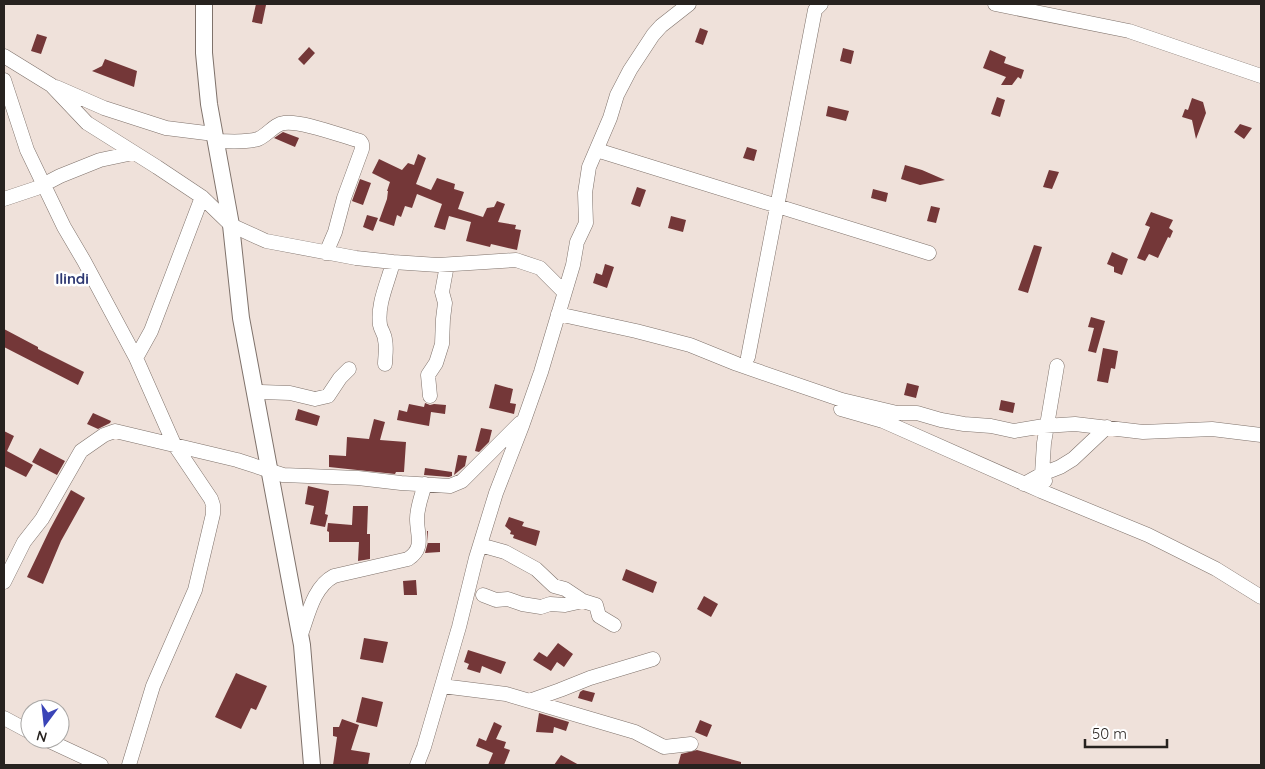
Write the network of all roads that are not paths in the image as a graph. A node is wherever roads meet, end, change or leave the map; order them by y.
1 (204, 4) edge
2 (689, 4) edge
3 (821, 4) edge
4 (995, 4) edge
5 (4, 56) edge
6 (1261, 76) edge
7 (4, 80) edge
8 (51, 85) junction
9 (215, 137) junction
10 (133, 152) junction
11 (604, 152) dead end
12 (44, 184) junction
13 (202, 197) junction
14 (4, 199) edge
15 (776, 205) junction
16 (230, 225) junction
17 (326, 253) junction
18 (929, 253) dead end
19 (393, 262) junction
20 (448, 264) junction
21 (564, 292) junction
22 (558, 314) junction
23 (136, 358) junction
24 (742, 360) junction
25 (385, 364) dead end
26 (1058, 366) dead end
27 (349, 369) dead end
28 (256, 396) junction
29 (430, 396) dead end
30 (525, 418) junction
31 (1047, 425) junction
32 (1107, 428) junction
33 (1261, 435) edge
34 (174, 444) junction
35 (270, 471) junction
36 (1042, 474) junction
37 (425, 484) junction
38 (1024, 484) junction
39 (1051, 495) junction
40 (480, 545) junction
41 (4, 582) edge
42 (483, 595) dead end
43 (1261, 597) edge
44 (583, 601) junction
45 (614, 625) dead end
46 (300, 637) junction
47 (653, 659) dead end
48 (442, 686) junction
49 (528, 701) junction
50 (4, 718) edge
51 (20, 727) edge
52 (691, 744) dead end
53 (66, 749) edge
54 (101, 765) edge
55 (129, 765) edge
56 (312, 765) edge
57 (417, 765) edge

1 - 9 street
2 - 21 street
3 - 15 street
4 - 6 street
5 - 8 street
7 - 12 street
8 - 9 street
8 - 10 street
9 - 16 street
9 - 17 street
10 - 12 street
10 - 13 street
11 - 15 street
12 - 14 street
12 - 23 street
13 - 16 street
13 - 23 street
15 - 18 street
15 - 24 street
16 - 17 street
16 - 28 street
17 - 19 street
19 - 20 street
19 - 25 street
20 - 21 street
20 - 29 street
21 - 22 street
22 - 24 street
22 - 30 street
23 - 34 street
24 - 31 street
24 - 38 street
26 - 31 street
27 - 28 street
28 - 35 street
30 - 37 street
30 - 40 street
31 - 32 street
31 - 36 street
32 - 33 street
32 - 36 street
34 - 35 street
34 - 41 street
34 - 55 street
35 - 37 street
35 - 46 street
36 - 38 street
36 - 39 street
37 - 46 street
38 - 39 street
39 - 43 street
40 - 44 street
40 - 48 street
42 - 44 street
44 - 45 street
46 - 56 street
47 - 49 street
48 - 49 street
48 - 57 street
49 - 52 street
50 - 51 street
53 - 54 street

